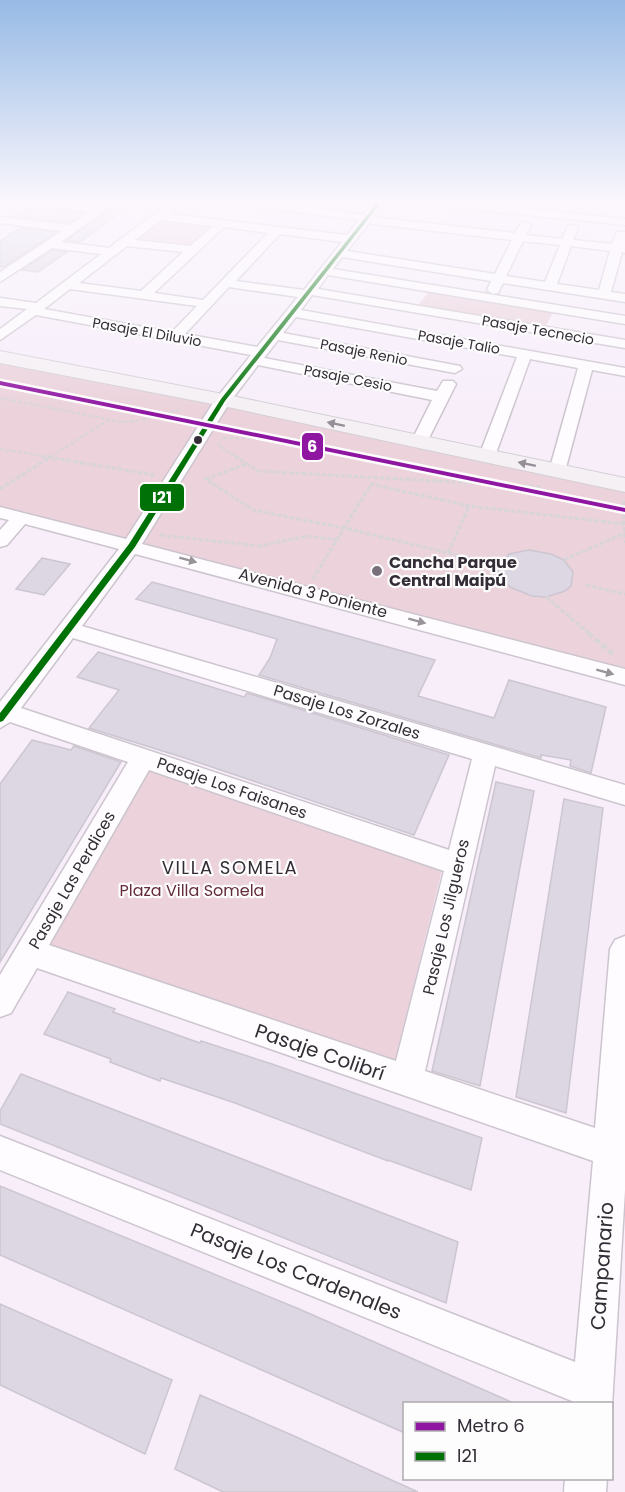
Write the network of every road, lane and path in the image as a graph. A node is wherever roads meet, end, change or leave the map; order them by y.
1 (84, 274) edge
2 (167, 274) edge
3 (235, 274) edge
4 (322, 274) edge
5 (340, 274) edge
6 (482, 274) edge
7 (501, 274) edge
8 (555, 274) edge
9 (612, 274) edge
10 (499, 278) junction
11 (226, 283) junction
12 (69, 285) junction
13 (550, 286) junction
14 (308, 292) junction
15 (604, 294) junction
16 (144, 295) junction
17 (489, 298) junction
18 (625, 298) edge
19 (0, 302) edge
20 (207, 304) junction
21 (36, 309) junction
22 (292, 312) junction
23 (480, 320) junction
24 (625, 320) edge
25 (274, 335) junction
26 (0, 336) edge
27 (175, 336) junction
28 (468, 344) junction
29 (625, 344) edge
30 (525, 354) junction
31 (257, 356) junction
32 (0, 357) edge
33 (586, 365) junction
34 (455, 369) junction
35 (625, 372) edge
36 (442, 397) junction
37 (0, 398) edge
38 (223, 400) junction
39 (181, 410) dead end
40 (108, 421) junction
41 (228, 430) dead end
42 (223, 438) junction
43 (324, 439) dead end
44 (419, 442) junction
45 (0, 449) edge
46 (50, 456) junction
47 (487, 456) junction
48 (247, 464) junction
49 (159, 476) dead end
50 (555, 479) junction
51 (625, 485) edge
52 (0, 489) edge
53 (625, 492) edge
54 (468, 506) junction
55 (0, 512) edge
56 (22, 517) junction
57 (624, 524) edge
58 (344, 528) junction
59 (625, 533) edge
60 (161, 535) dead end
61 (0, 540) edge
62 (337, 540) junction
63 (625, 543) edge
64 (132, 545) junction
65 (448, 553) junction
66 (564, 561) dead end
67 (499, 565) dead end
68 (586, 585) dead end
69 (306, 592) junction
70 (625, 594) edge
71 (546, 597) dead end
72 (68, 629) junction
73 (616, 657) dead end
74 (625, 677) edge
75 (5, 706) edge
76 (486, 753) junction
77 (143, 758) junction
78 (625, 795) edge
79 (458, 864) junction
80 (625, 949) edge
81 (30, 952) junction
82 (624, 984) edge
83 (0, 1003) edge
84 (407, 1081) junction
85 (0, 1153) edge
86 (614, 1172) edge
87 (592, 1396) edge

1 - 12 street
2 - 16 street
3 - 11 street
4 - 14 street
5 - 17 street
6 - 10 street
7 - 10 street
8 - 13 street
9 - 15 street
10 - 13 street
10 - 17 street
11 - 14 street, Pasaje Tecnecio
11 - 20 street
12 - 16 street
12 - 21 street
13 - 15 street
14 - 22 street
14 - 23 street, Pasaje Tecnecio
15 - 18 street
16 - 20 street
17 - 24 street
19 - 21 street, Pasaje El Diluvio
20 - 27 street
21 - 26 street
21 - 27 street, Pasaje El Diluvio
22 - 25 street
22 - 28 street, Pasaje Talio
23 - 28 street
23 - 29 street, Pasaje Tecnecio
25 - 31 street
25 - 34 street, Pasaje Renio
27 - 31 street, Pasaje El Diluvio
28 - 30 street, Pasaje Talio
28 - 34 street
30 - 33 street, Pasaje Talio
30 - 47 street
31 - 36 street, Pasaje Cesio
31 - 38 street
32 - 38 main road
33 - 35 street, Pasaje Talio
33 - 50 street
34 - 36 street
36 - 44 street
37 - 40 path
44 -> 38 main road
38 - 64 street
39 - 40 path
40 - 46 path
41 - 42 path
42 - 43 path
42 - 48 path
44 - 47 main road
45 - 46 path
46 - 49 path
46 - 52 path
50 -> 47 main road
48 - 50 path
48 - 58 path
50 - 51 main road
53 - 57 path
54 - 57 path
54 - 58 path
54 - 65 path
55 - 56 street, Avenida 3 Poniente
56 - 61 street
56 - 64 street, Avenida 3 Poniente
57 - 59 path
58 - 62 path
58 - 65 path
59 - 63 path
59 - 66 path
60 - 62 path
62 - 69 path
64 -> 69 street, Avenida 3 Poniente
64 - 72 street
65 - 67 path
68 - 70 path
69 -> 74 street, Avenida 3 Poniente
71 - 73 path
72 - 75 street
72 - 76 street, Pasaje Los Zorzales
75 - 77 street, Pasaje Los Faisanes
76 - 78 street, Pasaje Los Zorzales
76 - 79 street, Pasaje Los Jilgueros
77 - 79 street, Pasaje Los Faisanes
77 - 81 street, Pasaje Las Perdices
79 - 84 street, Pasaje Los Jilgueros
80 - 82 street, Campanario
81 - 83 street, Pasaje Las Perdices
81 - 84 street, Pasaje Colibrí
82 - 86 street, Campanario
84 - 86 street, Pasaje Colibrí
85 - 87 street, Pasaje Los Cardenales
86 - 87 street, Campanario

